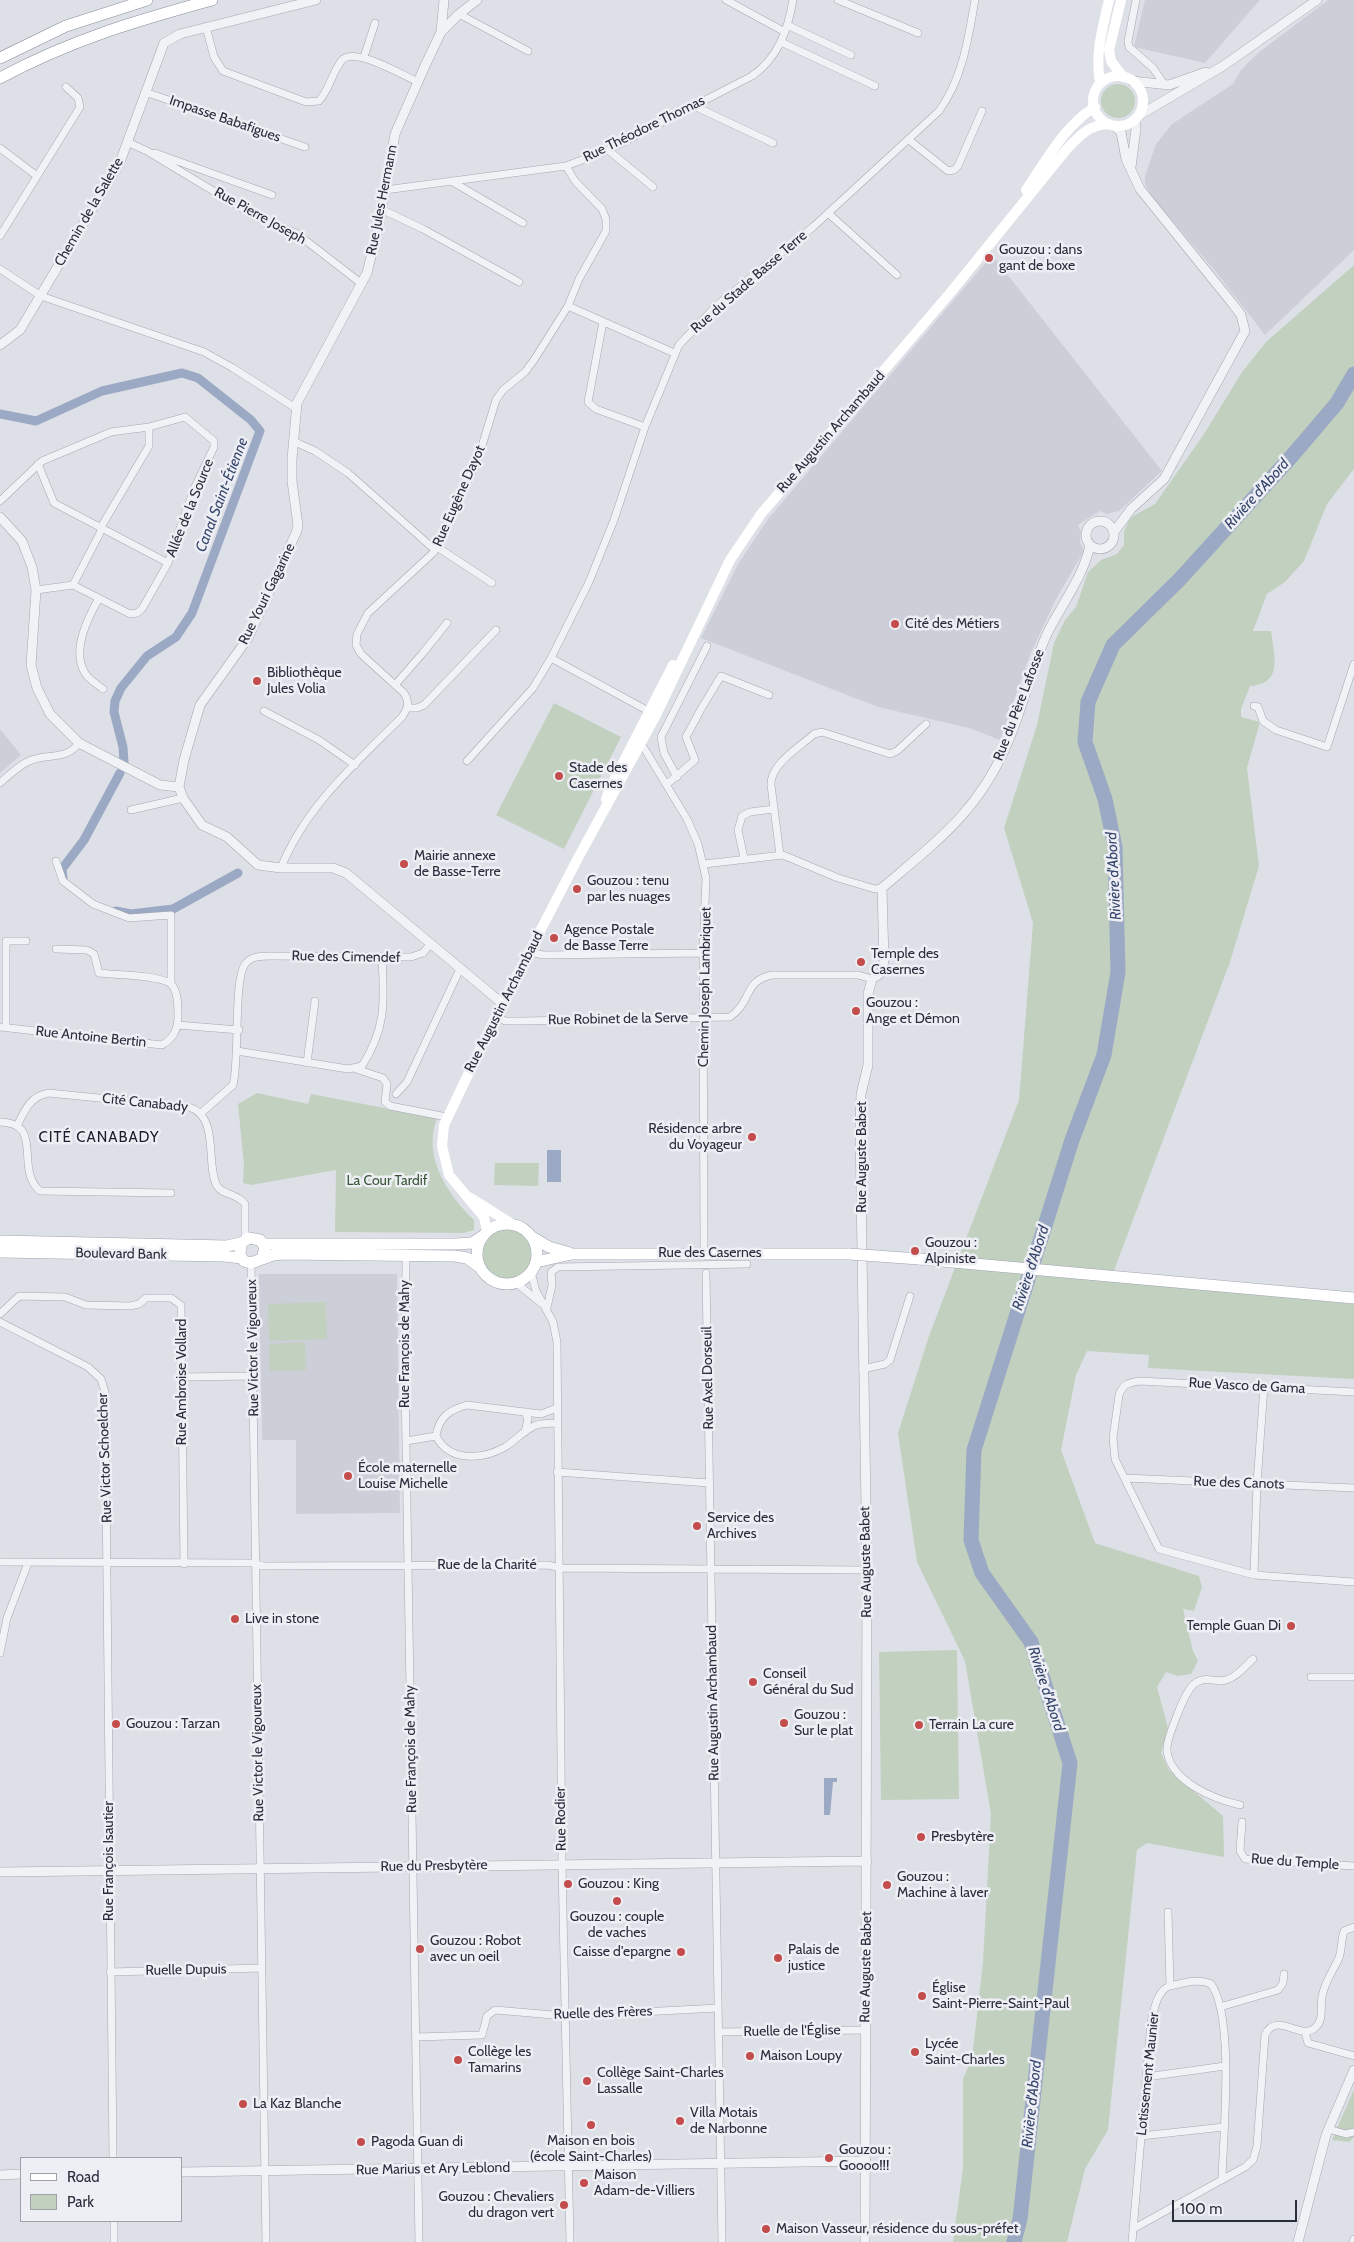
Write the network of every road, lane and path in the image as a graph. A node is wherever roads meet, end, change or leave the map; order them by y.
1 (147, 0) edge
2 (212, 0) edge
3 (316, 0) edge
4 (444, 0) edge
5 (477, 0) edge
6 (726, 0) edge
7 (793, 0) edge
8 (838, 0) edge
9 (976, 0) edge
10 (1110, 0) edge
11 (1121, 0) edge
12 (1136, 0) edge
13 (1317, 0) edge
14 (459, 14) junction
15 (375, 22) dead end
16 (206, 27) junction
17 (786, 28) junction
18 (441, 32) junction
19 (918, 33) dead end
20 (781, 42) junction
21 (528, 51) dead end
22 (851, 55) dead end
23 (364, 57) junction
24 (0, 58) edge
25 (1223, 66) junction
26 (0, 78) edge
27 (1128, 79) junction
28 (418, 82) junction
29 (1100, 83) junction
30 (1164, 84) junction
31 (875, 86) dead end
32 (66, 87) dead end
33 (145, 92) junction
34 (694, 106) junction
35 (1094, 106) junction
36 (982, 112) dead end
37 (1136, 118) junction
38 (1112, 125) junction
39 (909, 140) junction
40 (127, 142) junction
41 (773, 143) dead end
42 (305, 147) dead end
43 (0, 148) edge
44 (608, 150) junction
45 (147, 151) junction
46 (566, 166) junction
47 (1131, 170) junction
48 (37, 176) junction
49 (450, 181) junction
50 (653, 187) dead end
51 (384, 190) junction
52 (272, 195) dead end
53 (381, 209) junction
54 (828, 213) junction
55 (523, 223) dead end
56 (0, 236) edge
57 (980, 256) junction
58 (0, 269) edge
59 (897, 275) dead end
60 (519, 282) dead end
61 (362, 284) junction
62 (41, 296) junction
63 (568, 306) junction
64 (603, 322) junction
65 (0, 345) edge
66 (674, 353) junction
67 (296, 409) junction
68 (149, 427) junction
69 (645, 427) junction
70 (293, 441) junction
71 (38, 464) junction
72 (0, 501) edge
73 (1131, 509) junction
74 (0, 517) edge
75 (1106, 522) junction
76 (101, 527) junction
77 (1114, 532) junction
78 (1090, 545) junction
79 (436, 549) junction
80 (1100, 550) junction
81 (168, 563) junction
82 (1081, 570) junction
83 (492, 583) dead end
84 (73, 585) junction
85 (36, 590) junction
86 (99, 598) junction
87 (447, 623) dead end
88 (496, 630) dead end
89 (707, 646) dead end
90 (551, 658) junction
91 (1354, 664) edge
92 (394, 685) junction
93 (103, 689) dead end
94 (769, 695) dead end
95 (1254, 706) dead end
96 (408, 708) junction
97 (264, 710) dead end
98 (653, 713) junction
99 (926, 724) dead end
100 (79, 743) junction
101 (638, 743) junction
102 (467, 761) dead end
103 (355, 765) junction
104 (676, 777) junction
105 (0, 783) edge
106 (667, 784) junction
107 (179, 787) junction
108 (183, 798) junction
109 (774, 809) junction
110 (130, 810) dead end
111 (780, 855) junction
112 (744, 858) junction
113 (56, 862) dead end
114 (704, 864) junction
115 (281, 868) junction
116 (882, 888) junction
117 (26, 941) dead end
118 (431, 944) junction
119 (56, 950) dead end
120 (530, 952) junction
121 (701, 953) junction
122 (382, 957) junction
123 (460, 969) junction
124 (872, 979) junction
125 (171, 984) junction
126 (315, 1001) dead end
127 (503, 1004) junction
128 (496, 1016) junction
129 (703, 1017) junction
130 (177, 1025) junction
131 (3, 1027) edge
132 (239, 1030) junction
133 (237, 1051) junction
134 (307, 1063) junction
135 (356, 1069) junction
136 (396, 1094) dead end
137 (201, 1113) junction
138 (447, 1117) junction
139 (0, 1122) edge
140 (18, 1124) junction
141 (171, 1193) dead end
142 (468, 1197) junction
143 (512, 1224) junction
144 (484, 1234) junction
145 (531, 1236) junction
146 (0, 1241) edge
147 (243, 1241) junction
148 (263, 1244) junction
149 (0, 1252) edge
150 (704, 1253) junction
151 (572, 1254) junction
152 (406, 1257) junction
153 (251, 1260) junction
154 (747, 1264) dead end
155 (478, 1266) junction
156 (534, 1267) junction
157 (706, 1273) dead end
158 (516, 1283) junction
159 (910, 1296) dead end
160 (1353, 1297) edge
161 (547, 1308) junction
162 (0, 1314) edge
163 (0, 1322) edge
164 (864, 1369) junction
165 (253, 1376) junction
166 (181, 1377) junction
167 (1264, 1388) junction
168 (1354, 1392) edge
169 (557, 1408) junction
170 (525, 1412) junction
171 (557, 1423) junction
172 (525, 1432) junction
173 (436, 1436) junction
174 (406, 1441) junction
175 (557, 1472) junction
176 (1124, 1478) junction
177 (709, 1483) junction
178 (1257, 1483) junction
179 (1354, 1488) edge
180 (0, 1562) edge
181 (28, 1563) junction
182 (108, 1564) junction
183 (184, 1564) junction
184 (256, 1564) junction
185 (408, 1564) junction
186 (559, 1568) junction
187 (711, 1570) junction
188 (867, 1570) junction
189 (1254, 1575) junction
190 (1354, 1582) edge
191 (0, 1654) edge
192 (1253, 1659) dead end
193 (1311, 1677) dead end
194 (1354, 1678) edge
195 (1240, 1805) dead end
196 (1242, 1822) dead end
197 (867, 1861) junction
198 (715, 1862) junction
199 (562, 1864) junction
200 (413, 1866) junction
201 (1354, 1866) edge
202 (260, 1867) junction
203 (109, 1871) junction
204 (0, 1872) edge
205 (1168, 1912) dead end
206 (1354, 1926) edge
207 (262, 1968) junction
208 (110, 1972) junction
209 (1284, 1974) dead end
210 (1170, 1986) junction
211 (1220, 2007) junction
212 (718, 2008) junction
213 (565, 2016) junction
214 (865, 2030) junction
215 (718, 2032) junction
216 (1305, 2032) junction
217 (416, 2037) junction
218 (1354, 2056) edge
219 (1225, 2066) junction
220 (1354, 2070) edge
221 (1146, 2077) junction
222 (1224, 2127) junction
223 (1328, 2129) junction
224 (1354, 2132) edge
225 (1141, 2136) junction
226 (113, 2157) edge
227 (866, 2162) junction
228 (720, 2164) junction
229 (569, 2166) junction
230 (417, 2169) junction
231 (264, 2171) junction
232 (182, 2172) edge
233 (20, 2174) edge
234 (0, 2175) edge
235 (1222, 2180) junction
236 (114, 2222) edge
237 (1133, 2229) junction
238 (114, 2242) edge
239 (266, 2242) edge
240 (419, 2242) edge
241 (570, 2242) edge
242 (722, 2242) edge
243 (866, 2242) edge
244 (1132, 2242) edge
245 (1298, 2242) edge

1 - 24 main road
2 - 26 main road
3 - 16 street
4 - 18 street
5 - 14 street, Rue Jules Hermann
6 - 17 street
7 - 17 street, Rue Théodore Thomas
8 - 19 street
9 - 39 street, Rue du Stade Basse Terre
10 - 29 main road
11 - 27 main road
12 - 30 street
13 - 25 street
14 - 18 street, Rue Jules Hermann
14 - 21 street
15 - 23 street
16 - 23 street
16 - 33 street, Chemin de la Salette
17 - 20 street, Rue Théodore Thomas
17 - 22 street
18 - 28 street, Rue Jules Hermann
20 - 31 street
20 - 34 street, Rue Théodore Thomas
23 - 28 street
25 - 30 street
25 - 37 street
27 - 29 main road
27 - 30 street
27 - 37 main road
28 - 51 street, Rue Jules Hermann
29 - 35 main road
32 - 48 street
33 - 40 street, Chemin de la Salette
33 - 42 street, Impasse Babafigues
34 - 41 street
34 - 44 street, Rue Théodore Thomas
35 - 38 main road
35 - 57 main road, Rue Augustin Archambaud
36 - 39 street
37 - 38 main road
37 - 47 street
38 - 47 street
38 - 57 main road, Rue Augustin Archambaud
39 - 54 street, Rue du Stade Basse Terre
40 - 45 street, Rue Pierre Joseph
40 - 62 street, Chemin de la Salette
43 - 48 street
44 - 46 street, Rue Théodore Thomas
44 - 50 street
45 - 52 street
45 - 61 street, Rue Pierre Joseph
46 - 49 street, Rue Théodore Thomas
46 - 63 street, Rue Eugène Dayot
47 - 73 street
48 - 56 street
49 - 51 street, Rue Théodore Thomas
49 - 55 street
51 - 53 street, Rue Jules Hermann
53 - 60 street
53 - 61 street, Rue Jules Hermann
54 - 59 street
54 - 66 street, Rue du Stade Basse Terre
57 - 98 main road, Rue Augustin Archambaud
58 - 62 street
61 - 67 street, Rue Jules Hermann
62 - 65 street, Chemin de la Salette
62 - 67 street
63 - 64 street
63 - 79 street, Rue Eugène Dayot
64 - 66 street
64 - 69 street
66 - 69 street, Rue du Stade Basse Terre
67 - 70 street, Rue Youri Gagarine
68 - 71 street, Allée de la Source
68 - 76 street
68 - 81 street, Allée de la Source
69 - 90 street, Rue du Stade Basse Terre
70 - 79 street
70 - 107 street, Rue Youri Gagarine
71 - 72 street, Allée de la Source
71 - 76 street
73 - 75 street
73 - 77 street
74 - 85 street
75 - 77 street
75 - 78 street
76 - 81 street
76 - 84 street
77 - 80 street
78 - 80 street
78 - 82 street, Rue du Père Lafosse
79 - 83 street
79 - 92 street, Rue Eugène Dayot
80 - 82 street, Rue du Père Lafosse
81 - 86 street, Allée de la Source
82 - 116 street, Rue du Père Lafosse
84 - 85 street
84 - 86 street, Allée de la Source
85 - 100 street
86 - 93 street
87 - 92 street
88 - 96 street
89 - 104 street
90 - 98 street
90 - 102 street, Rue du Stade Basse Terre
91 - 95 street
92 - 96 street, Rue Eugène Dayot
94 - 104 street
96 - 103 street
97 - 103 street
98 - 101 main road, Rue Augustin Archambaud
99 - 109 street
100 - 105 street
100 - 107 street
101 - 106 street, Chemin Joseph Lambriquet
101 - 120 main road, Rue Augustin Archambaud
103 - 115 street
104 - 106 street
106 - 114 street, Chemin Joseph Lambriquet
107 - 108 street
108 - 110 street
108 - 115 street
109 - 111 street
109 - 112 street
111 - 112 street
111 - 116 street
112 - 114 street
113 - 125 street
114 - 121 street, Chemin Joseph Lambriquet
115 - 118 street
116 - 124 street, Rue Auguste Babet
117 - 131 street
118 - 122 street, Rue des Cimendef
118 - 123 street
119 - 125 street
120 - 121 street
120 - 127 main road, Rue Augustin Archambaud
121 - 129 street, Chemin Joseph Lambriquet
122 - 132 street, Rue des Cimendef
122 - 135 street
123 - 127 street
123 - 136 street
124 - 129 street, Rue Robinet de la Serve
124 - 164 street, Rue Auguste Babet
125 - 130 street
126 - 134 street
127 - 128 main road, Rue Augustin Archambaud
128 - 129 street, Rue Robinet de la Serve
128 - 138 main road, Rue Augustin Archambaud
129 - 150 street, Chemin Joseph Lambriquet
130 - 131 street, Rue Antoine Bertin
130 - 132 street
132 - 133 street
133 - 134 street
133 - 137 street
134 - 135 street
135 - 138 street
137 - 140 street, Cité Canabady
137 - 147 street, Cité Canabady
138 - 142 main road, Rue Augustin Archambaud
139 - 140 street
140 - 141 street
142 - 143 main road, Rue Augustin Archambaud
142 - 144 main road, Rue Augustin Archambaud
143 - 144 main road
143 - 145 main road
144 - 148 main road
144 - 155 main road
145 - 151 main road
145 - 156 main road
146 - 147 main road, Boulevard Bank
147 - 148 main road
147 - 153 main road
148 - 153 main road
149 - 153 main road, Boulevard Bank
150 - 151 main road, Rue des Casernes
150 - 160 main road, Rue des Casernes, bridge
151 - 156 main road
152 - 153 main road, Boulevard Bank
152 - 155 main road, Boulevard Bank
152 - 174 street, Rue François de Mahy
153 - 165 street, Rue Victor le Vigoureux
154 - 161 street
155 - 158 main road
156 - 158 main road
156 - 161 street
157 - 177 street, Rue Axel Dorseuil
158 - 161 street
159 - 164 street
161 - 169 street
162 - 166 street, Rue Ambroise Vollard
163 - 182 street, Rue Victor Schoelcher
164 - 188 street, Rue Auguste Babet
165 - 166 street
165 - 184 street, Rue Victor le Vigoureux
166 - 183 street, Rue Ambroise Vollard
167 - 168 street, Rue Vasco de Gama
167 - 176 street, Rue Vasco de Gama
167 - 178 street
169 - 170 street
169 - 171 street
170 - 172 street
170 - 173 street
171 - 172 street
171 - 175 street
172 - 173 street
173 - 174 street
174 - 185 street, Rue François de Mahy
175 - 177 street
175 - 186 street, Rue Rodier
176 - 178 street, Rue des Canots
176 - 189 street
177 - 187 street, Rue Augustin Archambaud
178 - 179 street, Rue des Canots
178 - 189 street
180 - 181 street, Rue de la Charité
181 - 182 street, Rue de la Charité
181 - 191 street
182 - 183 street, Rue de la Charité
182 - 203 street, Rue François Isautier
183 - 184 street, Rue de la Charité
184 - 185 street, Rue de la Charité
184 - 202 street, Rue Victor le Vigoureux
185 - 186 street, Rue de la Charité
185 - 200 street, Rue François de Mahy
186 - 187 street, Rue de la Charité
186 - 199 street, Rue Rodier
187 - 188 street, Rue de la Charité
187 - 198 street, Rue Augustin Archambaud
188 - 197 street, Rue Auguste Babet
189 - 190 street
192 - 195 street
193 - 194 street
196 - 201 street, Rue du Temple
197 - 198 street, Rue du Presbytère
197 - 214 street, Rue Auguste Babet
198 - 199 street, Rue du Presbytère
198 - 212 street, Rue Augustin Archambaud
199 - 200 street, Rue du Presbytère
199 - 213 street, Rue Rodier
200 - 202 street, Rue du Presbytère
200 - 217 street, Rue François de Mahy
202 - 203 street, Rue du Presbytère
202 - 207 street, Rue Victor le Vigoureux
203 - 204 street, Rue du Presbytère
203 - 208 street, Rue François Isautier
205 - 210 street
206 - 216 street
207 - 208 street, Ruelle Dupuis
207 - 231 street, Rue Victor le Vigoureux
208 - 226 street, Rue François Isautier
209 - 211 street
210 - 211 street
210 - 221 street, Lotissement Maunier
211 - 219 street
212 - 213 street, Ruelle des Frères
212 - 215 street, Rue Augustin Archambaud
213 - 217 street, Ruelle des Frères
213 - 229 street, Rue Rodier
214 - 215 street, Ruelle de l'Église
214 - 227 street, Rue Auguste Babet
215 - 228 street, Rue Augustin Archambaud
216 - 218 street
216 - 235 street
217 - 230 street, Rue François de Mahy
219 - 221 street
219 - 222 street
220 - 223 street
221 - 225 street, Lotissement Maunier
222 - 225 street
222 - 235 street
223 - 224 street
223 - 245 street
225 - 237 street, Lotissement Maunier
227 - 228 street, Rue Marius et Ary Leblond
227 - 243 street, Rue Auguste Babet
228 - 229 street, Rue Marius et Ary Leblond
228 - 242 street, Rue Augustin Archambaud
229 - 230 street, Rue Marius et Ary Leblond
229 - 241 street, Rue Rodier
230 - 231 street, Rue Marius et Ary Leblond
230 - 240 street, Rue François de Mahy
231 - 232 street, Rue Marius et Ary Leblond
231 - 239 street, Rue Victor le Vigoureux
233 - 234 street
235 - 237 street
236 - 238 street
237 - 244 street, Lotissement Maunier

